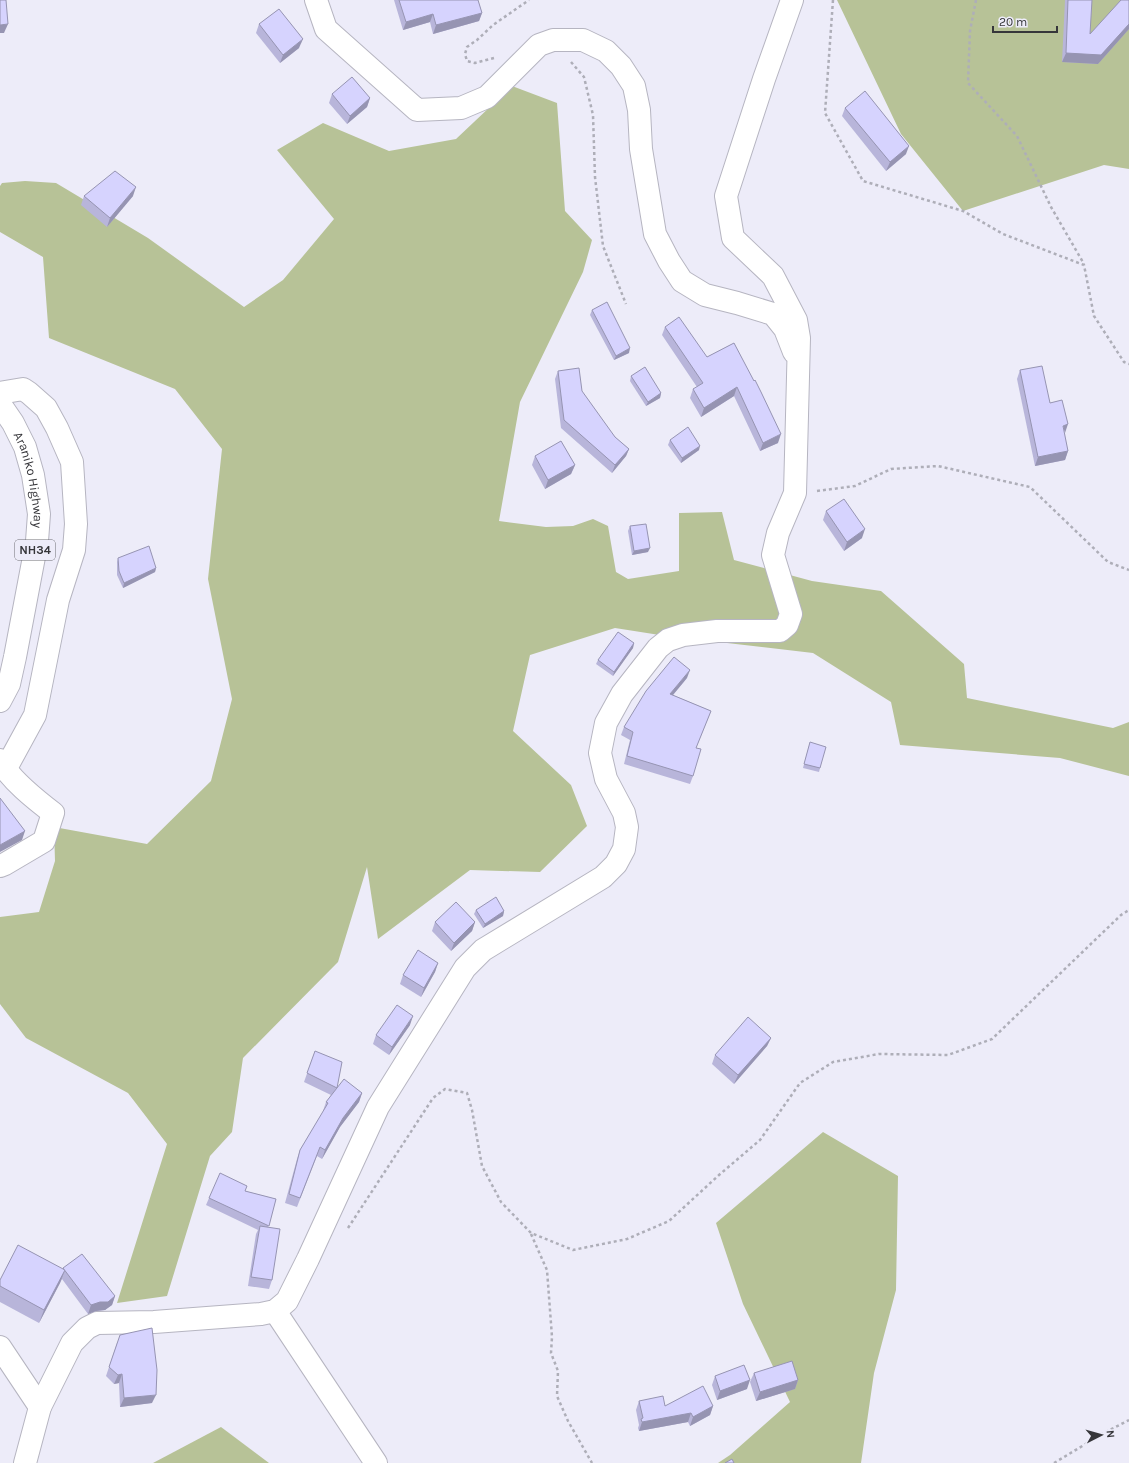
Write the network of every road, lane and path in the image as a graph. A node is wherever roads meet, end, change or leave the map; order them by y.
1 (316, 0) edge
2 (529, 0) edge
3 (792, 0) edge
4 (833, 0) edge
5 (976, 0) edge
6 (539, 45) junction
7 (497, 57) dead end
8 (1084, 265) junction
9 (626, 304) dead end
10 (797, 360) junction
11 (1129, 364) edge
12 (0, 393) edge
13 (0, 404) edge
14 (794, 493) junction
15 (1129, 570) edge
16 (0, 701) edge
17 (2, 765) edge
18 (0, 866) edge
19 (1129, 910) edge
20 (345, 1233) dead end
21 (531, 1233) junction
22 (275, 1311) junction
23 (0, 1347) edge
24 (40, 1407) junction
25 (1129, 1420) edge
26 (25, 1463) edge
27 (376, 1463) edge
28 (592, 1463) edge
29 (1054, 1463) edge

1 - 6 main road
2 - 7 path
3 - 10 main road
4 - 8 path
5 - 8 path
6 - 9 path
6 - 10 main road
8 - 11 path
10 - 14 main road
12 - 17 main road
13 - 16 main road, Araniko Highway / NH34
14 - 15 path
14 - 22 main road
17 - 18 main road
19 - 21 path
20 - 21 path
21 - 28 path
22 - 24 main road
22 - 27 main road
23 - 24 main road
24 - 26 main road
25 - 29 path

